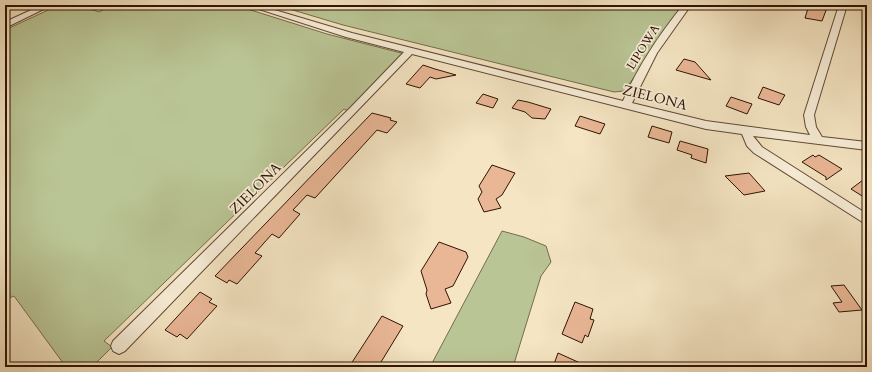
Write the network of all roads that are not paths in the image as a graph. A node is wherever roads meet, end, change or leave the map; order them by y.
1 (48, 5) edge
2 (250, 5) edge
3 (687, 5) edge
4 (843, 5) edge
5 (5, 25) edge
6 (411, 50) junction
7 (626, 105) junction
8 (746, 132) junction
9 (818, 139) junction
10 (867, 146) edge
11 (867, 220) edge
12 (119, 346) dead end

1 - 5 street
2 - 6 street, ZIELONA
3 - 7 street, LIPOWA
4 - 9 street
6 - 7 street, ZIELONA
6 - 12 street, ZIELONA
7 - 8 street, ZIELONA
8 - 9 street, ZIELONA
8 - 11 street
9 - 10 street, ZIELONA

